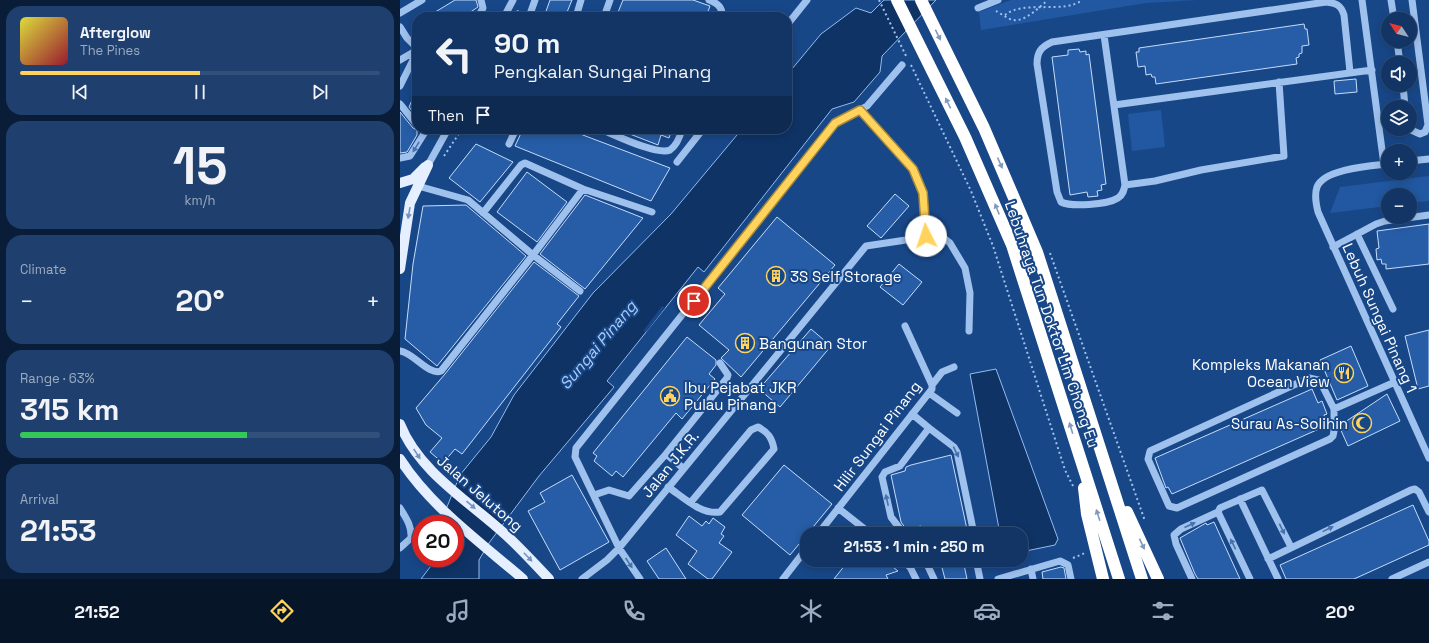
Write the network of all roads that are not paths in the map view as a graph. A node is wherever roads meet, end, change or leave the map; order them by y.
1 (422, 0) edge
2 (481, 0) edge
3 (505, 0) edge
4 (512, 0) edge
5 (535, 0) edge
6 (581, 0) edge
7 (610, 0) edge
8 (708, 0) edge
9 (807, 0) edge
10 (897, 0) edge
11 (921, 0) edge
12 (998, 0) edge
13 (1362, 0) edge
14 (1391, 0) edge
15 (1412, 0) edge
16 (978, 8) dead end
17 (481, 12) edge
18 (505, 12) edge
19 (506, 12) edge
20 (531, 12) edge
21 (577, 12) edge
22 (606, 12) edge
23 (721, 12) edge
24 (1393, 12) edge
25 (400, 13) edge
26 (792, 19) edge
27 (400, 27) edge
28 (1104, 35) junction
29 (412, 44) edge
30 (412, 53) edge
31 (400, 60) edge
32 (412, 61) edge
33 (902, 65) dead end
34 (1372, 70) junction
35 (1350, 72) junction
36 (1279, 82) junction
37 (400, 86) edge
38 (400, 104) edge
39 (1114, 106) junction
40 (860, 110) junction
41 (412, 119) edge
42 (1417, 133) edge
43 (422, 134) edge
44 (445, 134) edge
45 (514, 134) edge
46 (613, 134) edge
47 (680, 134) edge
48 (699, 134) edge
49 (509, 144) dead end
50 (1383, 144) edge
51 (400, 158) edge
52 (1429, 159) edge
53 (1417, 160) edge
54 (677, 162) dead end
55 (428, 165) junction
56 (1381, 165) edge
57 (400, 183) edge
58 (1125, 185) junction
59 (418, 186) junction
60 (583, 188) junction
61 (652, 212) dead end
62 (483, 213) junction
63 (1429, 216) edge
64 (1357, 234) junction
65 (926, 236) junction
66 (1333, 246) junction
67 (533, 255) junction
68 (400, 269) edge
69 (580, 291) dead end
70 (1393, 309) dead end
71 (905, 326) dead end
72 (969, 331) dead end
73 (400, 351) edge
74 (720, 363) dead end
75 (954, 368) dead end
76 (1395, 382) junction
77 (932, 385) junction
78 (929, 393) junction
79 (1334, 409) junction
80 (957, 413) dead end
81 (912, 414) junction
82 (400, 424) edge
83 (929, 428) junction
84 (666, 454) junction
85 (1102, 458) junction
86 (1429, 458) edge
87 (400, 459) edge
88 (1082, 465) junction
89 (683, 468) junction
90 (668, 487) junction
91 (594, 496) junction
92 (1240, 499) junction
93 (691, 502) junction
94 (400, 508) edge
95 (838, 508) junction
96 (1218, 512) junction
97 (1429, 512) edge
98 (823, 527) edge
99 (862, 527) edge
100 (899, 527) edge
101 (973, 527) edge
102 (1291, 547) junction
103 (400, 548) edge
104 (619, 548) junction
105 (800, 557) edge
106 (1268, 559) junction
107 (1429, 562) edge
108 (909, 567) edge
109 (928, 567) edge
110 (977, 567) edge
111 (1031, 569) junction
112 (591, 576) edge
113 (523, 579) edge
114 (549, 579) edge
115 (582, 579) edge
116 (640, 579) edge
117 (783, 579) edge
118 (916, 579) edge
119 (934, 579) edge
120 (980, 579) edge
121 (998, 579) edge
122 (1033, 579) edge
123 (1071, 579) edge
124 (1103, 579) edge
125 (1119, 579) edge
126 (1142, 579) edge
127 (1158, 579) edge
128 (1192, 579) edge
129 (1250, 579) edge
130 (1278, 579) edge
131 (1392, 579) edge

1 - 25 street
2 - 17 street
3 - 18 street
4 - 19 street
5 - 20 street
6 - 21 street
7 - 22 street
8 - 23 street
9 - 26 street
88 -> 10 highway, Lebuhraya Tun Doktor Lim Chong Eu
11 -> 85 highway, Lebuhraya Tun Doktor Lim Chong Eu
12 - 16 street
13 - 34 street
14 - 24 street
15 - 42 street
27 - 29 street
28 - 35 street
28 - 39 street
28 - 58 street
30 - 31 street
32 - 37 street
33 - 40 street
34 - 35 street
34 - 50 street
35 - 36 street
36 - 39 street
36 - 58 street
38 - 41 street
39 - 58 street
40 - 65 street
40 - 91 street
43 -> 51 street
44 - 55 street
45 - 49 street
46 - 47 street
48 - 54 street
52 - 53 street
55 - 57 main road
55 - 59 main road
56 - 66 street, Lebuh Sungai Pinang 1
59 - 62 street
59 -> 68 main road
60 - 61 street
60 - 62 street
60 - 67 street
62 - 67 street
63 - 64 street
64 - 66 street
64 - 70 street
65 - 72 street
65 - 89 street, Jalan J.K.R.
66 - 76 street, Lebuh Sungai Pinang 1
67 - 69 street
67 - 73 street
71 - 77 street, Hilir Sungai Pinang
74 - 84 street
75 - 77 street
76 - 79 street
76 - 86 street, Lebuh Sungai Pinang 1
77 - 78 street, Hilir Sungai Pinang
78 - 80 street
78 - 81 street, Hilir Sungai Pinang
79 - 79 street
81 - 83 street
81 - 95 street, Hilir Sungai Pinang
82 -> 114 main road, Jalan Jelutong
100 -> 83 street
83 -> 101 street
84 - 89 street
84 - 91 street
85 - 126 highway, Lebuhraya Tun Doktor Lim Chong Eu
85 -> 127 highway
87 - 113 main road
88 - 124 highway
125 -> 88 highway, Lebuhraya Tun Doktor Lim Chong Eu
89 - 90 street, Jalan J.K.R.
90 - 93 street
90 - 104 street, Jalan J.K.R.
91 - 104 street
92 - 96 street
92 -> 102 street
92 - 106 street
93 - 93 street
94 - 103 street
95 - 98 street, Hilir Sungai Pinang
95 - 99 street
128 -> 96 street
129 -> 96 street
102 -> 97 street
102 - 106 street
104 - 112 street, Jalan J.K.R.
104 -> 116 street
105 - 117 street
106 - 130 street
107 - 131 street
108 - 118 street
109 - 119 street
110 - 120 street
111 - 121 street
111 - 122 street
111 - 123 street
112 - 115 street, Jalan J.K.R.

